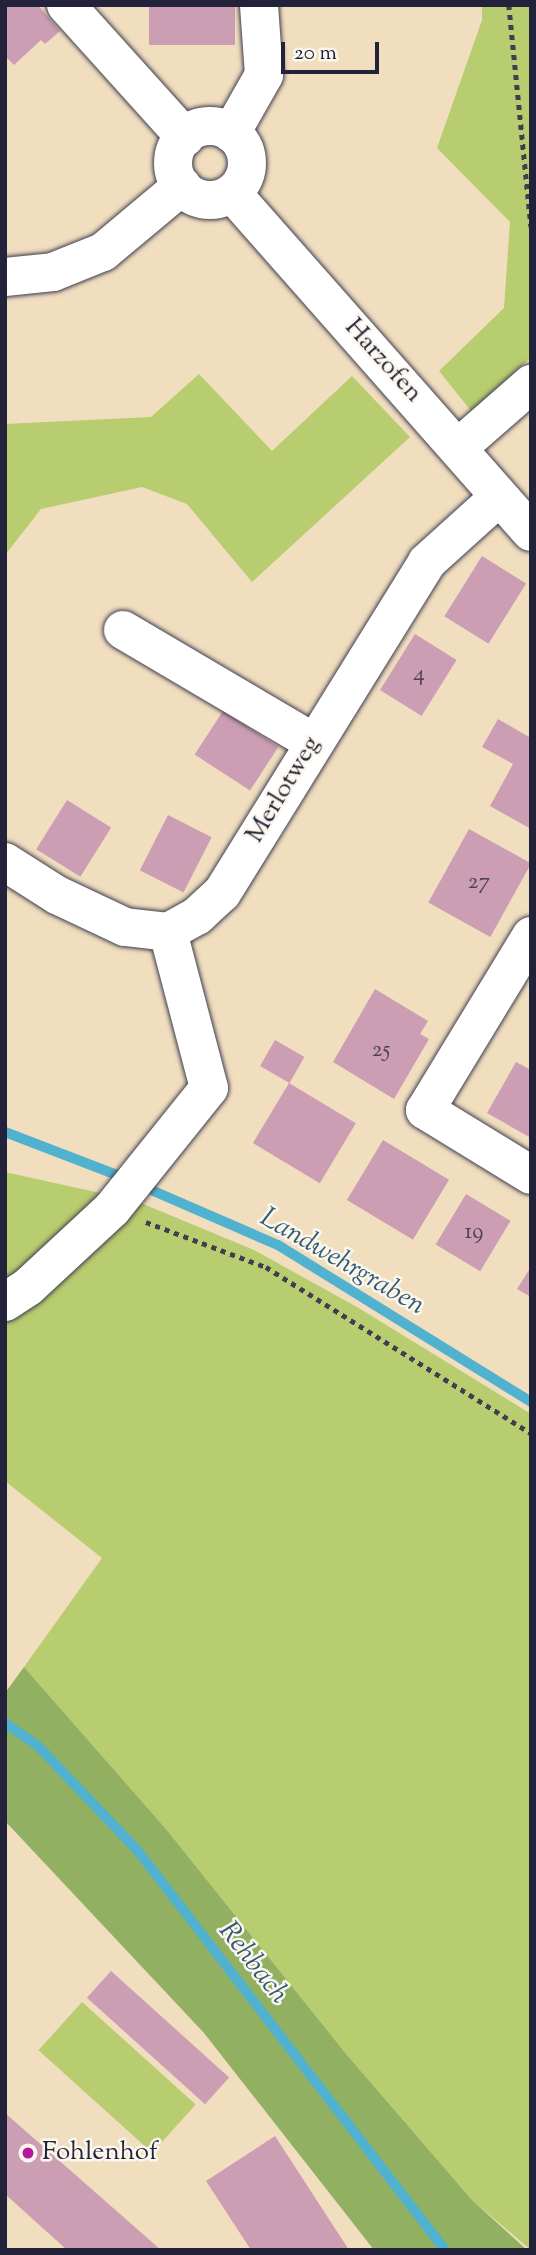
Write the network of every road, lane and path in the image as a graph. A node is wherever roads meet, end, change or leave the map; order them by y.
1 (66, 5) edge
2 (259, 5) edge
3 (509, 5) edge
4 (231, 132) junction
5 (185, 137) junction
6 (182, 186) junction
7 (232, 193) junction
8 (531, 228) edge
9 (5, 277) edge
10 (531, 384) edge
11 (459, 447) junction
12 (499, 497) junction
13 (531, 532) edge
14 (123, 630) dead end
15 (313, 742) junction
16 (5, 862) edge
17 (168, 932) junction
18 (531, 936) edge
19 (531, 1175) edge
20 (127, 1192) junction
21 (5, 1302) edge
22 (531, 1433) edge

1 - 5 street
2 - 4 street
3 - 8 path
4 - 5 street
4 - 7 street
5 - 6 street
6 - 7 street
6 - 9 street
7 - 11 street, Harzofen
10 - 11 street
11 - 12 street, Harzofen
12 - 13 street, Harzofen
12 - 15 street, Merlotweg
14 - 15 street
15 - 17 street, Merlotweg
16 - 17 street
17 - 20 street
18 - 19 street
20 - 21 street
20 - 22 path

